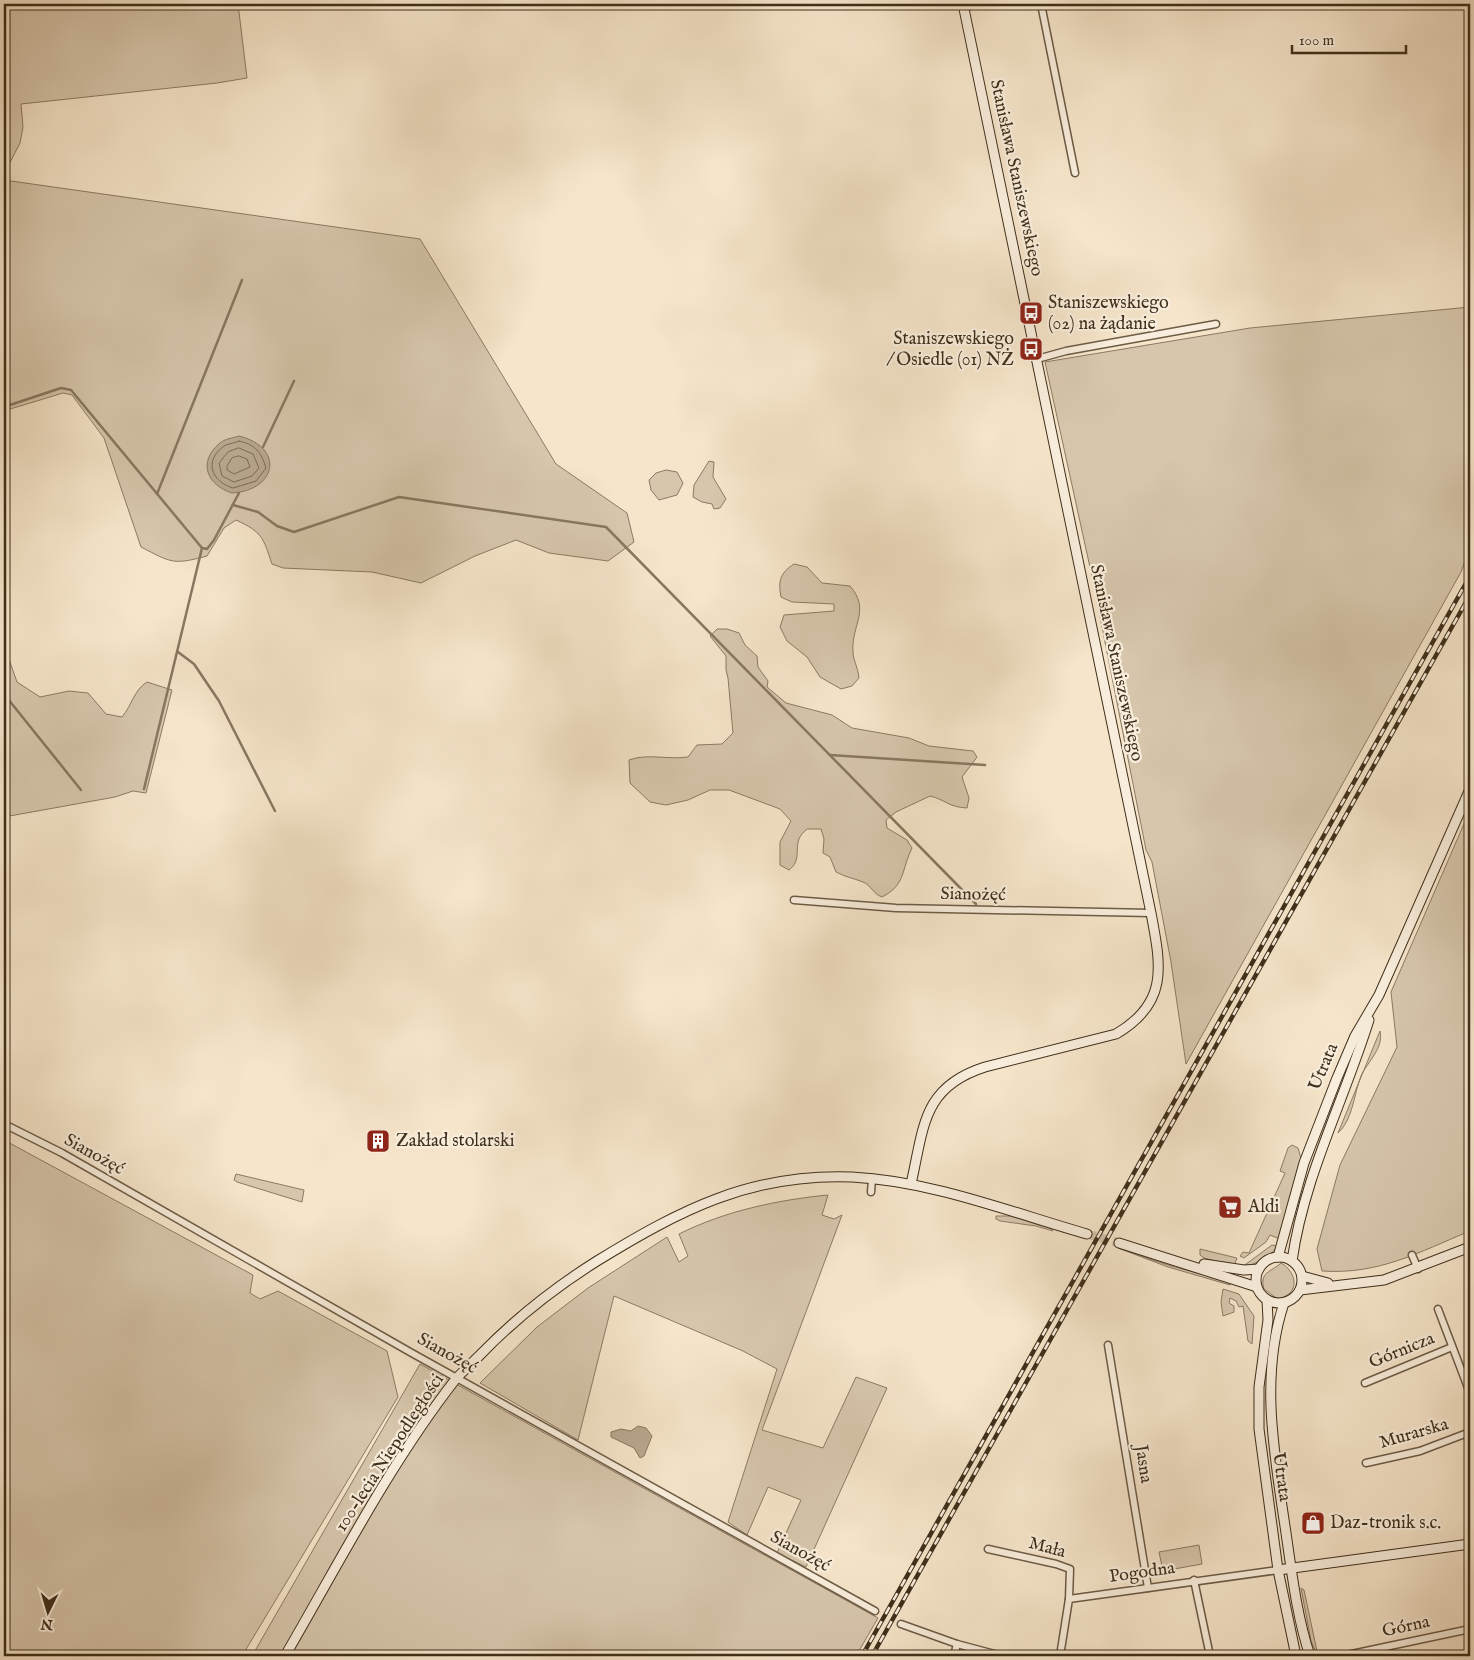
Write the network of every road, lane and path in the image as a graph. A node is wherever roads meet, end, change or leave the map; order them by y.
1 (977, 4) edge
2 (1041, 4) edge
3 (964, 5) edge
4 (1075, 173) dead end
5 (1216, 324) dead end
6 (1037, 359) junction
7 (1470, 789) edge
8 (794, 900) dead end
9 (1151, 913) junction
10 (1373, 1008) junction
11 (4, 1124) edge
12 (872, 1179) junction
13 (911, 1184) junction
14 (871, 1192) dead end
15 (1087, 1234) tunnel mouth
16 (1119, 1243) tunnel mouth
17 (1470, 1247) edge
18 (1412, 1255) dead end
19 (1278, 1257) junction
20 (1167, 1258) junction
21 (1292, 1261) junction
22 (1259, 1269) junction
23 (1418, 1269) junction
24 (1302, 1276) junction
25 (1338, 1285) junction
26 (1257, 1287) junction
27 (1300, 1290) junction
28 (1267, 1300) junction
29 (1284, 1303) junction
30 (1438, 1309) dead end
31 (1108, 1345) dead end
32 (1452, 1347) junction
33 (457, 1377) junction
34 (1365, 1382) dead end
35 (1470, 1393) edge
36 (1470, 1432) edge
37 (1366, 1463) dead end
38 (1470, 1544) edge
39 (988, 1549) dead end
40 (1291, 1568) junction
41 (1278, 1570) junction
42 (1194, 1580) junction
43 (1148, 1588) junction
44 (1069, 1599) junction
45 (875, 1611) dead end
46 (901, 1624) dead end
47 (1470, 1629) edge
48 (957, 1644) junction
49 (1347, 1655) dead end
50 (285, 1656) edge
51 (954, 1656) edge
52 (1002, 1656) edge
53 (1060, 1656) edge
54 (1210, 1656) edge
55 (1296, 1656) edge
56 (1310, 1656) edge

1 - 3 street
2 - 4 street
3 - 6 main road, Stanisława Staniszewskiego
5 - 6 street
6 - 9 main road, Stanisława Staniszewskiego
7 - 10 main road, Utrata
8 - 9 street, Sianożęć
9 - 13 main road, Stanisława Staniszewskiego
10 - 19 main road, Utrata
10 - 21 main road, Utrata
11 - 33 street, Sianożęć
12 - 13 main road, 100-lecia Niepodległości
12 - 14 street
12 - 33 main road, 100-lecia Niepodległości
13 - 15 main road, 100-lecia Niepodległości
16 - 20 main road
17 - 23 main road
18 - 23 street
19 - 21 main road
19 - 22 main road
20 - 22 main road
20 - 26 main road
21 - 24 main road
22 - 26 main road
23 - 25 main road
24 - 25 main road
24 - 27 main road
25 - 27 main road
26 - 28 main road
27 - 29 main road
28 - 29 main road
28 - 41 main road, Utrata
29 - 40 main road, Utrata
30 - 32 street
31 - 43 street, Jasna
32 - 34 street, Górnicza
32 - 35 street
33 - 45 street, Sianożęć
33 - 50 main road, 100-lecia Niepodległości
36 - 37 street, Murarska
38 - 40 main road
39 - 44 street, Mała
40 - 41 main road
40 - 56 main road, Utrata
41 - 42 street, Pogodna
41 - 55 main road, Utrata
42 - 43 street, Pogodna
42 - 54 street
43 - 44 street, Pogodna
44 - 53 street
46 - 48 street
47 - 49 street, Górna
48 - 51 street
48 - 52 street

